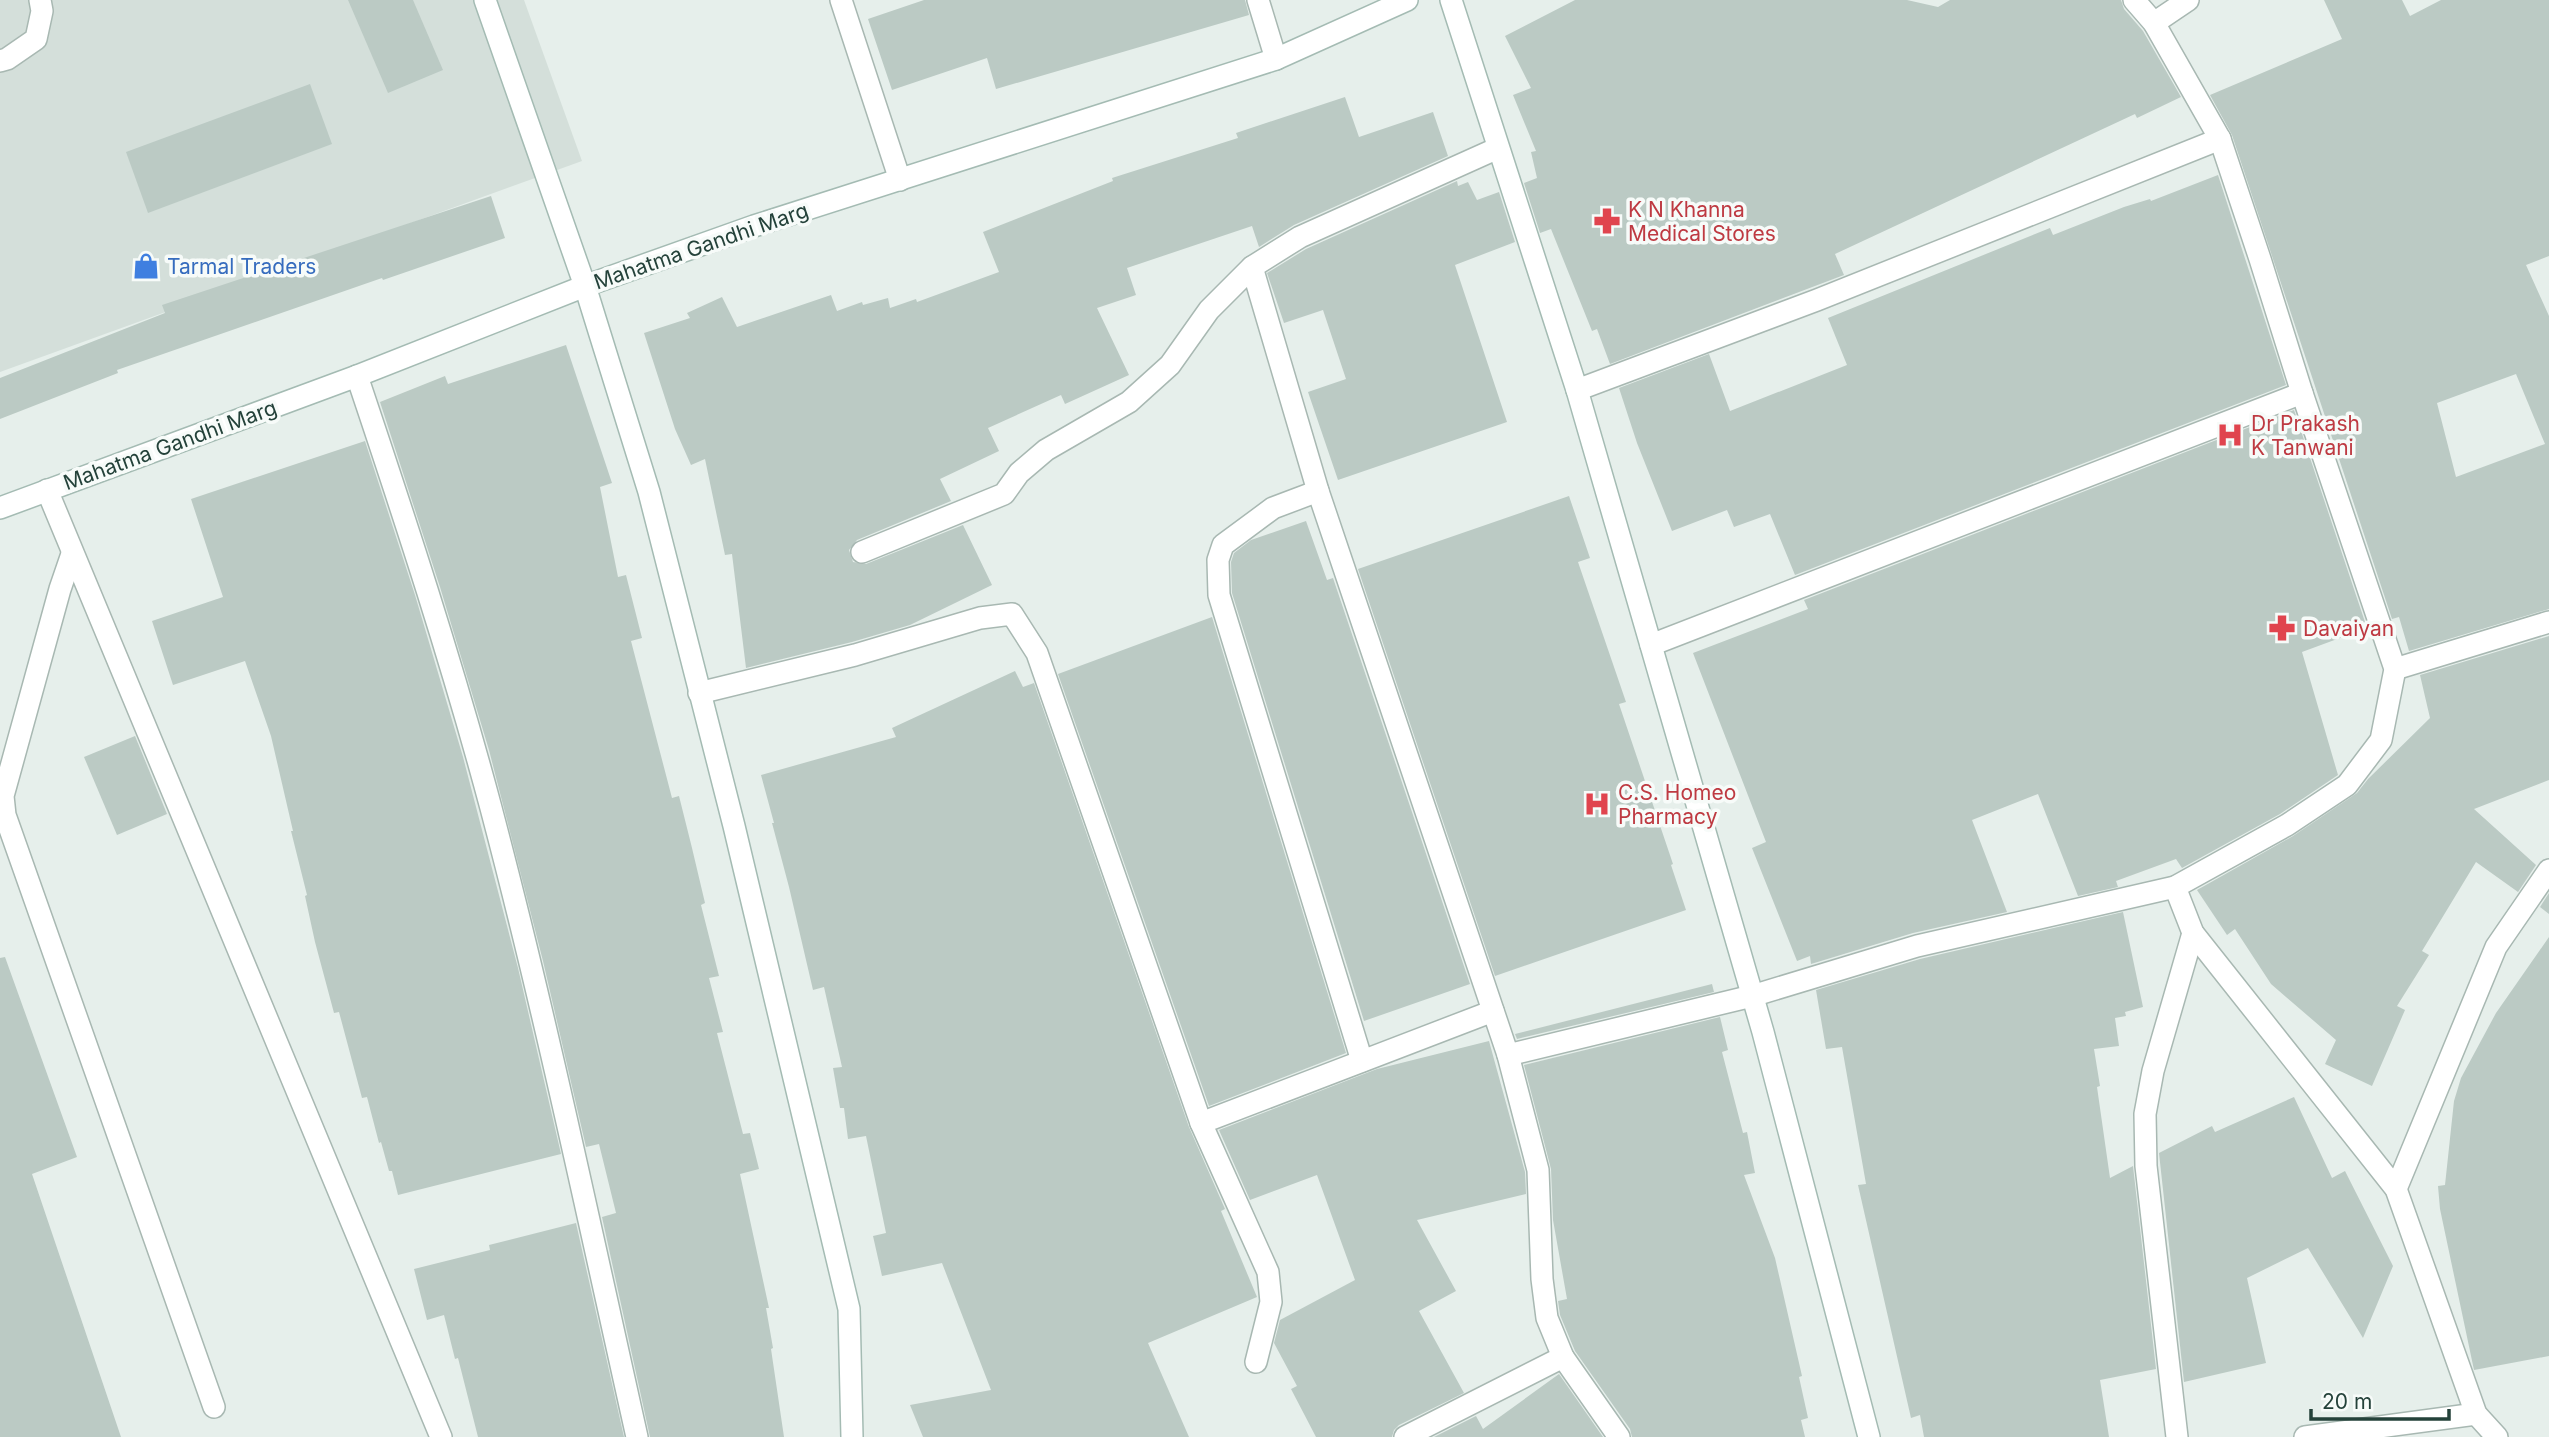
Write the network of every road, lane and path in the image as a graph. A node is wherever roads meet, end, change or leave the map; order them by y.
1 (40, 0) edge
2 (485, 0) edge
3 (841, 0) edge
4 (1258, 0) edge
5 (1407, 0) edge
6 (1451, 0) edge
7 (2134, 0) edge
8 (2188, 0) edge
9 (2154, 23) junction
10 (1276, 59) junction
11 (0, 61) edge
12 (2220, 139) junction
13 (1498, 148) junction
14 (900, 180) junction
15 (1252, 267) junction
16 (585, 286) junction
17 (357, 376) junction
18 (1577, 390) junction
19 (2302, 393) junction
20 (47, 490) junction
21 (1318, 491) junction
22 (0, 508) edge
23 (862, 552) dead end
24 (72, 554) junction
25 (2549, 622) edge
26 (1651, 645) junction
27 (2395, 669) junction
28 (699, 693) junction
29 (2, 797) edge
30 (2549, 870) edge
31 (2175, 887) junction
32 (2193, 933) junction
33 (1752, 996) junction
34 (1493, 1012) junction
35 (1508, 1055) junction
36 (1363, 1061) junction
37 (1201, 1123) junction
38 (2396, 1189) junction
39 (1563, 1357) junction
40 (1256, 1362) dead end
41 (214, 1407) dead end
42 (2476, 1414) junction
43 (441, 1437) edge
44 (637, 1437) edge
45 (852, 1437) edge
46 (1405, 1437) edge
47 (1619, 1437) edge
48 (1869, 1437) edge
49 (2177, 1437) edge
50 (2305, 1437) edge
51 (2497, 1437) edge

1 - 11 street
2 - 16 street
3 - 14 street
4 - 10 street
5 - 10 street, Mahatma Gandhi Marg
6 - 13 street
7 - 9 street
8 - 9 street
9 - 12 street
10 - 14 street, Mahatma Gandhi Marg
12 - 18 street
12 - 19 street
13 - 15 street
13 - 18 street
14 - 16 street, Mahatma Gandhi Marg
15 - 21 street
15 - 23 street
16 - 17 street, Mahatma Gandhi Marg
16 - 28 street
17 - 20 street, Mahatma Gandhi Marg
17 - 44 street
18 - 26 street
19 - 26 street
19 - 27 street
20 - 22 street, Mahatma Gandhi Marg
20 - 24 street
21 - 34 street
21 - 36 street
24 - 29 street
24 - 43 street
25 - 27 street
26 - 33 street
27 - 31 street
28 - 37 street
28 - 45 street
29 - 41 street
30 - 38 street
31 - 32 street
31 - 33 street
32 - 38 street
32 - 49 street
33 - 35 street
33 - 48 street
34 - 35 street
34 - 36 street
35 - 39 street
36 - 37 street
37 - 40 street
38 - 42 street
39 - 46 street
39 - 47 street
42 - 50 street
42 - 51 street

